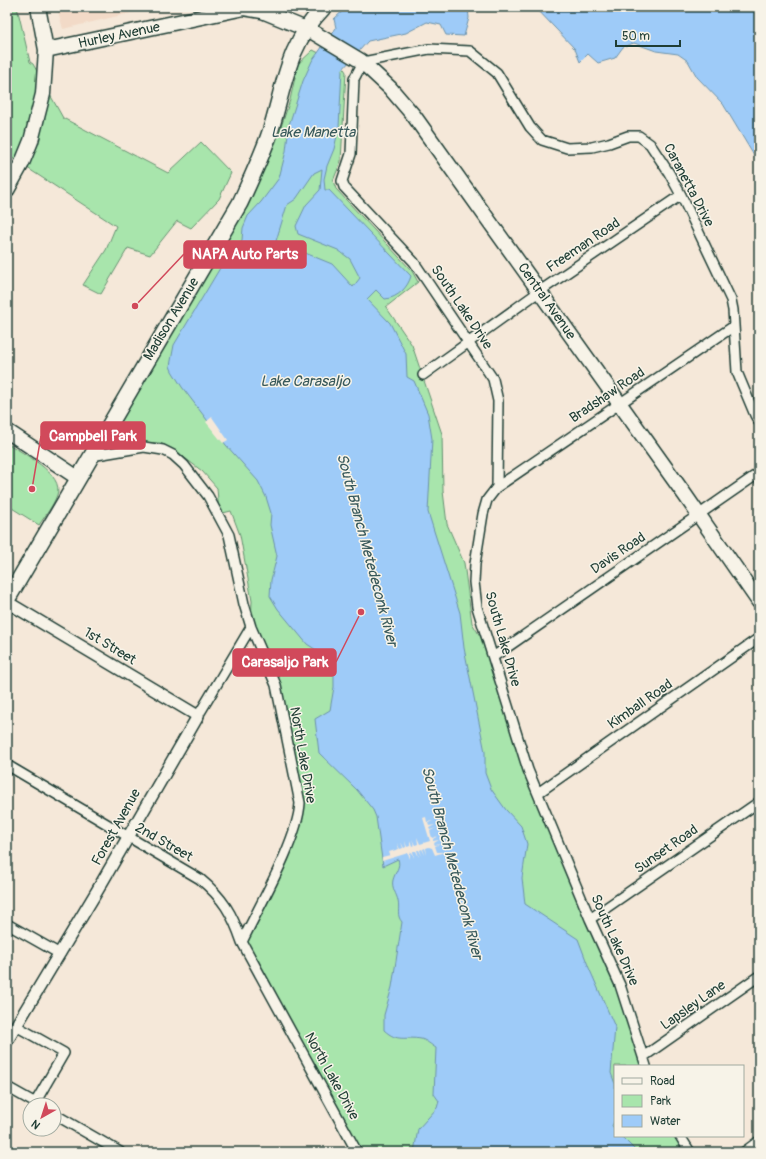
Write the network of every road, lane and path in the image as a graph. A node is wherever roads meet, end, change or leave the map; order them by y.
1 (38, 7) edge
2 (324, 7) edge
3 (308, 30) junction
4 (46, 50) junction
5 (362, 62) junction
6 (7, 190) edge
7 (681, 195) junction
8 (540, 291) junction
9 (734, 326) junction
10 (469, 342) junction
11 (423, 375) dead end
12 (619, 403) junction
13 (759, 422) edge
14 (7, 431) edge
15 (91, 456) junction
16 (759, 473) edge
17 (78, 478) junction
18 (497, 487) junction
19 (699, 515) junction
20 (7, 601) edge
21 (759, 602) edge
22 (251, 627) junction
23 (759, 638) edge
24 (493, 657) junction
25 (198, 716) junction
26 (7, 765) edge
27 (538, 794) junction
28 (759, 802) edge
29 (128, 837) junction
30 (590, 919) junction
31 (7, 924) edge
32 (242, 942) junction
33 (60, 954) junction
34 (759, 976) edge
35 (16, 1026) junction
36 (7, 1041) edge
37 (644, 1062) edge
38 (7, 1087) edge
39 (25, 1097) edge
40 (41, 1097) edge
41 (62, 1119) edge
42 (681, 1137) edge
43 (759, 1141) edge
44 (120, 1152) edge
45 (357, 1152) edge
46 (690, 1152) edge
47 (744, 1152) edge

1 - 4 main road
2 - 3 highway, Madison Avenue
3 - 4 main road, Hurley Avenue
3 - 5 main road, Central Avenue
3 - 15 highway, Madison Avenue
4 - 6 main road
5 - 7 street, Caranetta Drive
5 - 8 main road, Central Avenue
5 - 10 street, South Lake Drive
7 - 8 street, Freeman Road
7 - 9 street, Caranetta Drive
8 - 10 street, Freeman Road
8 - 12 main road, Central Avenue
9 - 12 street, Bradshaw Road
9 - 13 street, Caranetta Drive
10 - 11 street, Freeman Road
10 - 18 street, South Lake Drive
12 - 18 street, Bradshaw Road
12 - 19 main road, Central Avenue
14 - 17 main road
15 - 17 highway, Madison Avenue
15 - 22 street, North Lake Drive
16 - 19 street, Davis Road
17 - 20 highway, Madison Avenue
18 - 24 street, South Lake Drive
19 - 21 main road, Central Avenue
19 - 24 street, Davis Road
20 - 25 street, 1st Street
22 - 25 street, Forest Avenue
22 - 32 street, North Lake Drive
23 - 27 street, Kimball Road
24 - 27 street, South Lake Drive
25 - 29 street, Forest Avenue
26 - 29 street, 2nd Street
27 - 30 street, South Lake Drive
28 - 30 street, Sunset Road
29 - 32 street, 2nd Street
29 - 33 street, Forest Avenue
30 - 37 street, South Lake Drive
31 - 33 street
32 - 45 street, North Lake Drive
33 - 35 street, Forest Avenue
34 - 37 street, Lapsley Lane
35 - 36 street, Forest Avenue
35 - 40 street
38 - 39 street
41 - 44 street
42 - 46 street
43 - 47 street

